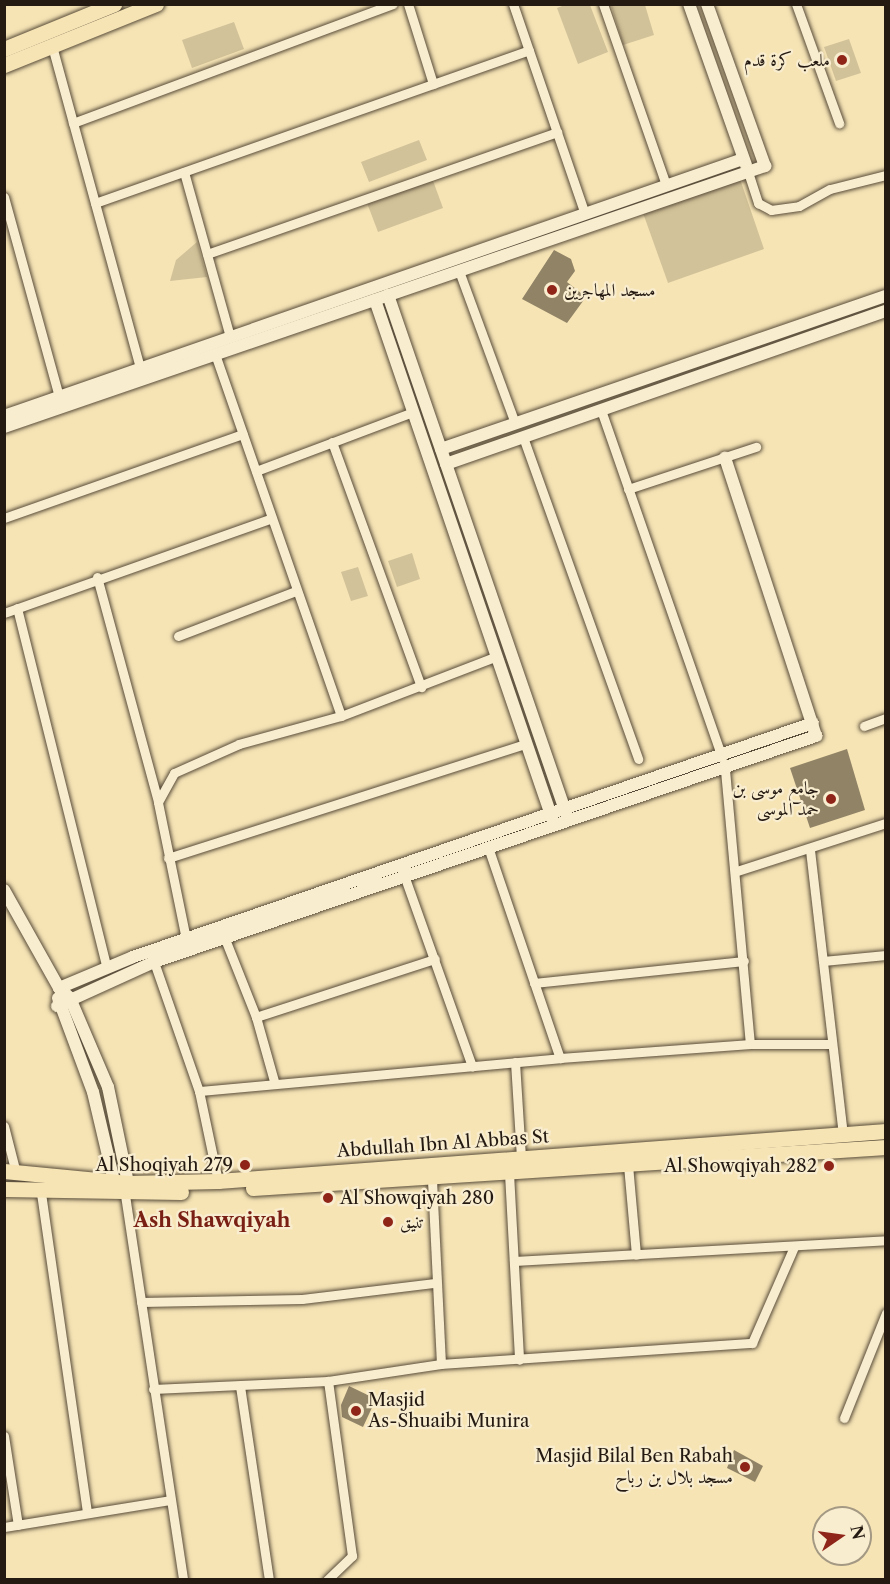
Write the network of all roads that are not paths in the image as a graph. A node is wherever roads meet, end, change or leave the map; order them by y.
1 (114, 4) edge
2 (156, 4) edge
3 (393, 4) edge
4 (408, 4) edge
5 (513, 4) edge
6 (603, 4) edge
7 (689, 4) edge
8 (707, 4) edge
9 (796, 4) edge
10 (52, 46) junction
11 (4, 49) edge
12 (529, 51) junction
13 (4, 65) edge
14 (433, 84) junction
15 (73, 123) junction
16 (839, 123) dead end
17 (557, 132) junction
18 (743, 159) junction
19 (184, 172) junction
20 (748, 172) junction
21 (885, 175) edge
22 (666, 185) junction
23 (4, 197) edge
24 (95, 203) junction
25 (585, 214) junction
26 (207, 254) junction
27 (459, 271) junction
28 (388, 295) junction
29 (885, 296) edge
30 (375, 300) junction
31 (885, 311) edge
32 (230, 337) junction
33 (215, 354) junction
34 (140, 369) junction
35 (59, 396) junction
36 (601, 410) junction
37 (413, 412) junction
38 (4, 416) edge
39 (515, 423) junction
40 (4, 426) edge
41 (243, 434) junction
42 (523, 437) junction
43 (332, 442) junction
44 (756, 447) dead end
45 (441, 449) junction
46 (725, 458) junction
47 (446, 464) junction
48 (256, 471) junction
49 (628, 489) junction
50 (4, 518) edge
51 (272, 518) junction
52 (97, 577) junction
53 (296, 591) junction
54 (17, 608) junction
55 (4, 613) edge
56 (178, 636) dead end
57 (497, 656) junction
58 (421, 687) junction
59 (341, 716) junction
60 (885, 718) edge
61 (864, 726) dead end
62 (526, 744) junction
63 (638, 759) dead end
64 (723, 764) junction
65 (158, 802) junction
66 (567, 817) junction
67 (553, 822) junction
68 (885, 823) edge
69 (489, 850) junction
70 (810, 850) junction
71 (168, 858) junction
72 (737, 871) junction
73 (405, 878) junction
74 (4, 890) edge
75 (186, 939) junction
76 (225, 939) junction
77 (885, 955) edge
78 (435, 960) junction
79 (744, 961) junction
80 (823, 961) junction
81 (154, 963) junction
82 (107, 968) junction
83 (534, 983) junction
84 (59, 988) junction
85 (70, 998) junction
86 (57, 1006) junction
87 (256, 1017) junction
88 (750, 1044) junction
89 (831, 1044) junction
90 (560, 1058) junction
91 (515, 1062) junction
92 (472, 1066) junction
93 (274, 1081) junction
94 (199, 1091) junction
95 (4, 1126) edge
96 (885, 1131) edge
97 (843, 1135) junction
98 (885, 1147) edge
99 (521, 1157) junction
100 (628, 1165) junction
101 (10, 1172) edge
102 (509, 1173) junction
103 (432, 1180) junction
104 (218, 1181) junction
105 (122, 1186) junction
106 (4, 1189) edge
107 (41, 1193) junction
108 (885, 1240) edge
109 (794, 1246) junction
110 (636, 1255) junction
111 (514, 1261) junction
112 (435, 1283) junction
113 (141, 1302) junction
114 (885, 1313) edge
115 (519, 1360) junction
116 (441, 1364) junction
117 (328, 1381) junction
118 (240, 1386) junction
119 (153, 1389) junction
120 (844, 1418) dead end
121 (4, 1436) edge
122 (170, 1500) junction
123 (87, 1513) junction
124 (18, 1525) junction
125 (4, 1527) edge
126 (183, 1580) edge
127 (269, 1580) edge
128 (327, 1580) edge

1 - 11 main road
2 - 10 main road
3 - 15 street
4 - 14 street
5 - 12 street
6 - 22 street
7 - 18 street
8 - 20 street
9 - 16 street
10 - 13 main road
10 - 15 street
12 - 14 street
12 - 17 street
14 - 19 street
15 - 24 street
17 - 25 street
17 - 26 street
18 - 20 street
18 - 22 street
19 - 24 street
19 - 26 street
20 - 21 street
20 - 27 street
22 - 25 street
23 - 35 street
24 - 34 street
25 - 32 street
26 - 32 street
27 - 28 street
27 - 39 street
28 - 30 street
28 - 45 street
29 - 39 street
30 - 33 street
30 - 37 street
31 - 36 street
32 - 34 street
33 - 40 street
33 - 41 street
34 - 35 street
35 - 38 street
36 - 42 street
36 - 49 street
37 - 43 street
37 - 57 street
39 - 45 street
41 - 48 street
41 - 50 street
42 - 47 street
42 - 63 street
43 - 48 street
43 - 58 street
44 - 46 street
45 - 47 street
46 - 49 street
46 - 64 street
47 - 66 street
48 - 51 street
49 - 64 street
51 - 52 street
51 - 53 street
52 - 54 street
52 - 65 street
53 - 56 street
53 - 59 street
54 - 55 street
54 - 82 street
57 - 58 street
57 - 62 street
58 - 59 street
59 - 65 street
60 - 61 street
62 - 67 street
62 - 71 street
64 - 66 street
64 - 72 street
65 - 71 street
66 - 67 street
67 - 69 street
67 - 75 street
68 - 70 street
69 - 73 street
69 - 83 street
70 - 72 street
70 - 80 street
71 - 75 street
72 - 79 street
73 - 76 street
73 - 78 street
74 - 84 street
75 - 82 street
76 - 81 street
76 - 87 street
77 - 80 street
78 - 87 street
78 - 92 street
79 - 83 street
79 - 88 street
80 - 89 street
81 - 85 street
81 - 94 street
82 - 84 street
83 - 90 street
84 - 85 street
84 - 86 street
85 - 86 street
85 - 105 street
86 - 105 street
87 - 93 street
88 - 89 street
88 - 90 street
89 - 97 street
90 - 91 street
91 - 92 street
91 - 99 street
92 - 93 street
93 - 94 street
94 - 104 street
95 - 101 street
96 - 97 main road, Abdullah Ibn Al Abbas St
97 - 99 main road, Abdullah Ibn Al Abbas St
98 - 100 main road, Abdullah Ibn Al Abbas St
99 - 104 main road, Abdullah Ibn Al Abbas St
100 - 102 main road, Abdullah Ibn Al Abbas St
100 - 110 street
101 - 105 main road, Abdullah Ibn Al Abbas St
102 - 103 main road, Abdullah Ibn Al Abbas St
102 - 111 street
103 - 105 main road, Abdullah Ibn Al Abbas St
103 - 112 street
104 - 105 main road, Abdullah Ibn Al Abbas St
105 - 107 main road, Abdullah Ibn Al Abbas St
105 - 113 street
106 - 107 main road, Abdullah Ibn Al Abbas St
107 - 123 street
108 - 109 street
109 - 110 street
109 - 115 street
110 - 111 street
111 - 115 street
112 - 113 street
112 - 116 street
113 - 119 street
114 - 120 street
115 - 116 street
116 - 117 street
117 - 118 street
117 - 128 street
118 - 119 street
118 - 127 street
119 - 122 street
121 - 124 street
122 - 123 street
122 - 126 street
123 - 124 street
124 - 125 street

